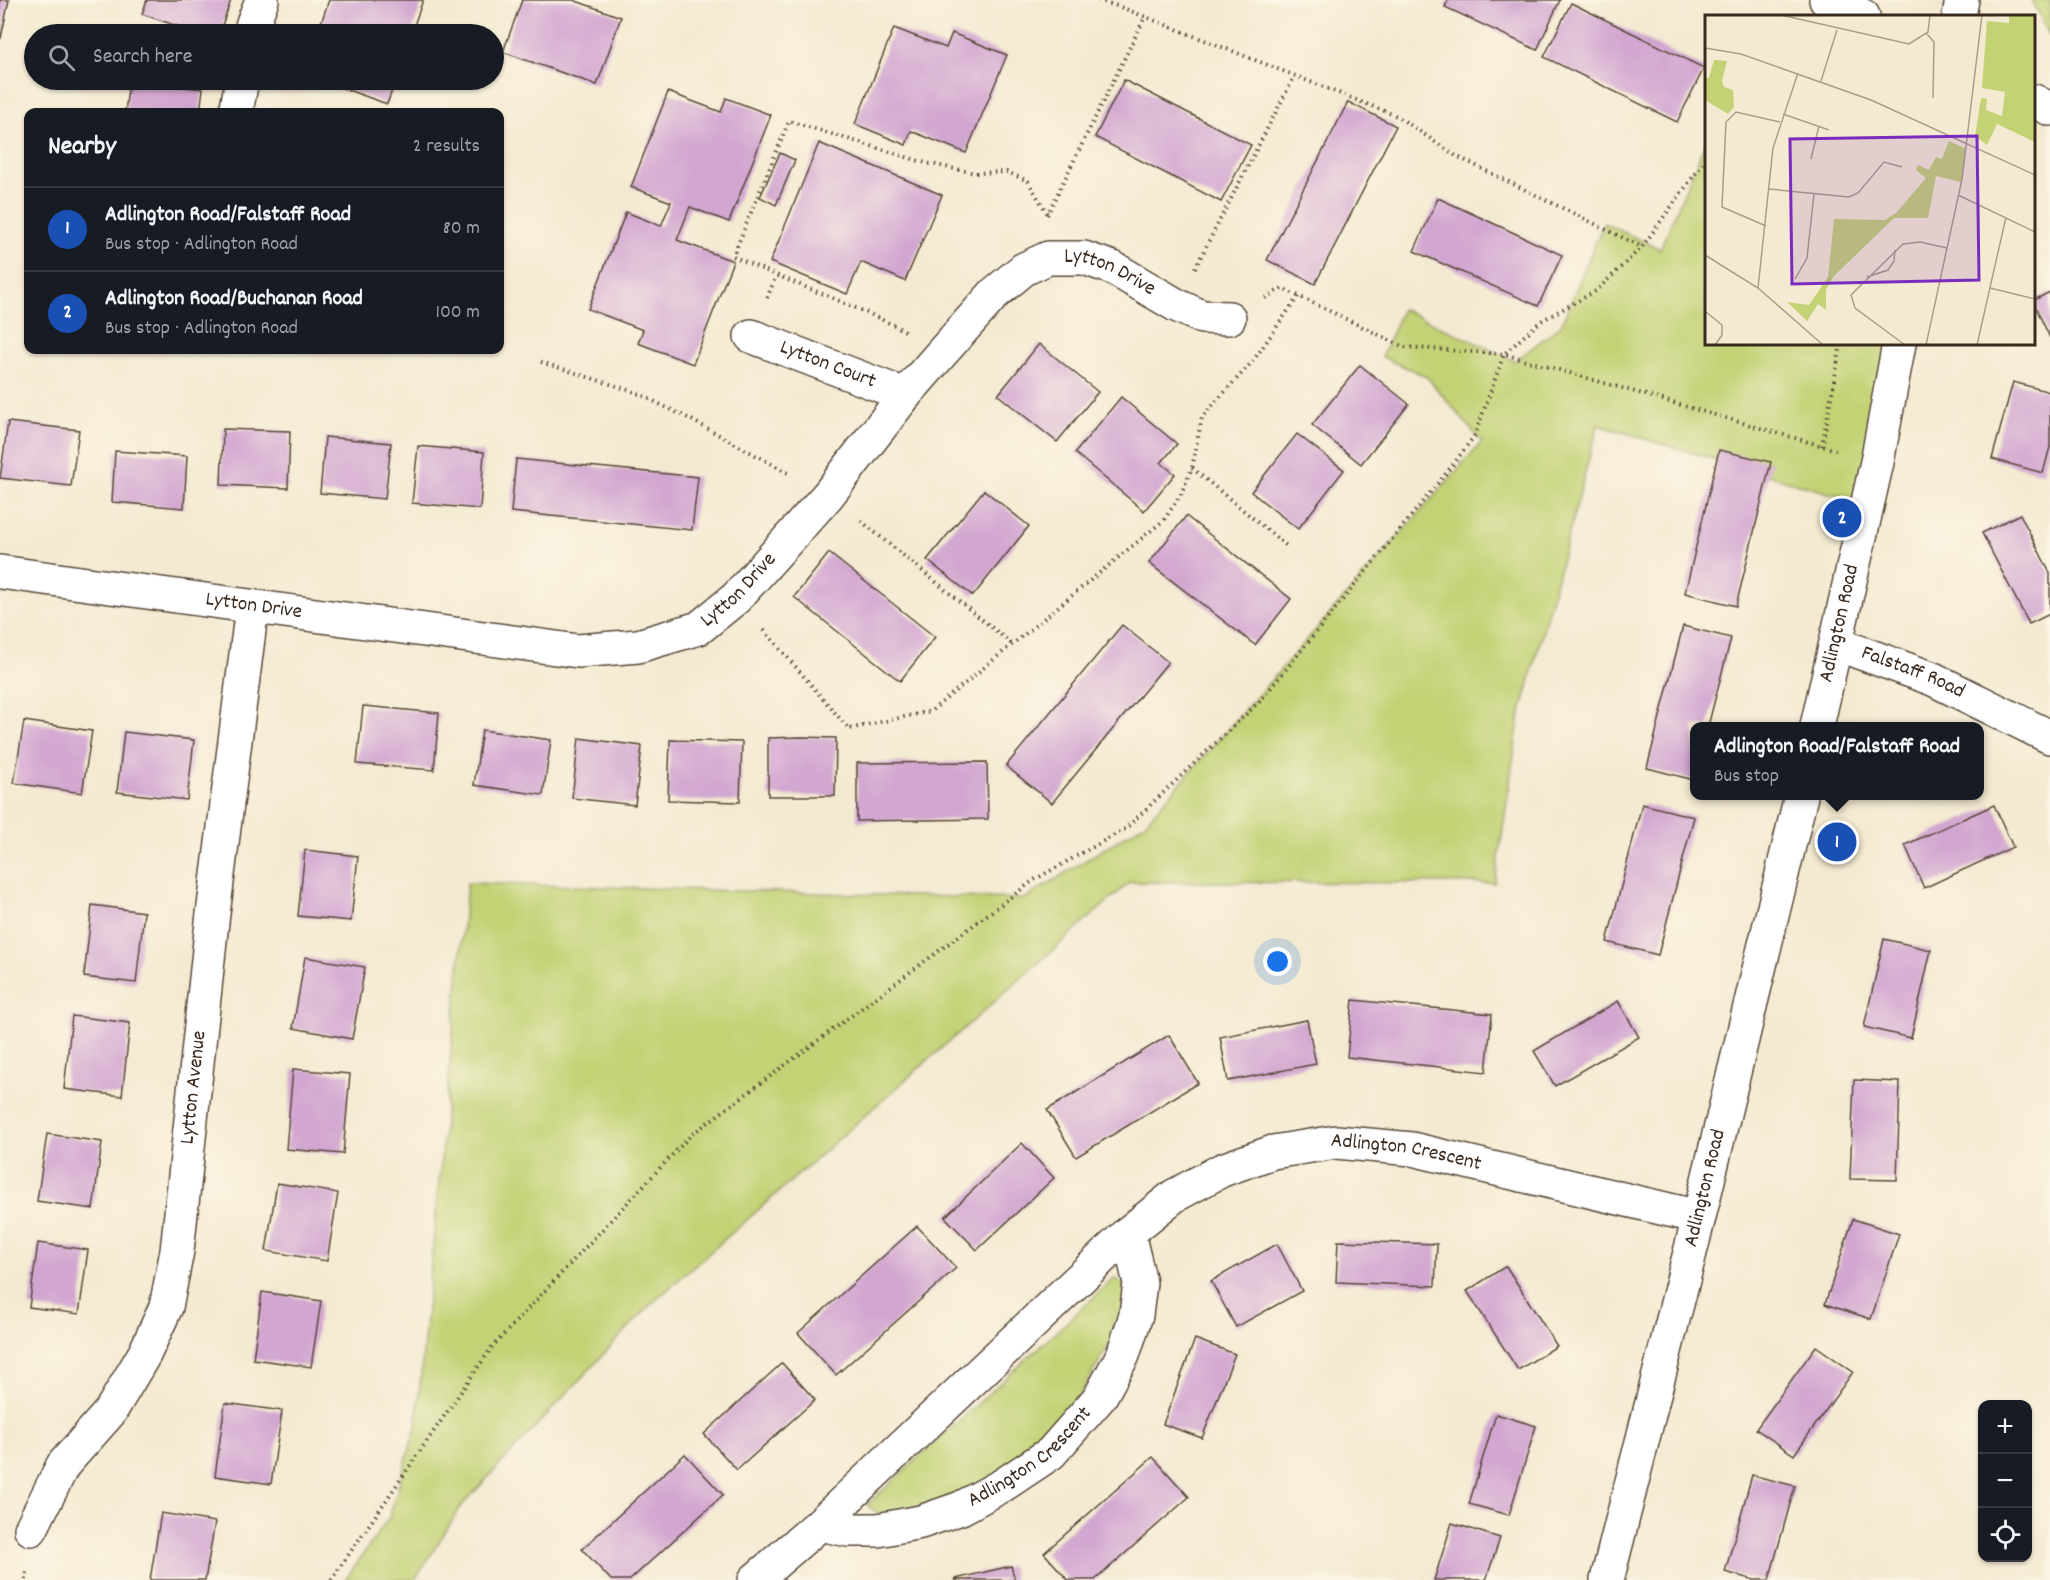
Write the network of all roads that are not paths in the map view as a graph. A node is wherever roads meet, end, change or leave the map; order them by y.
1 (262, 0) edge
2 (1826, 0) edge
3 (1962, 0) edge
4 (1861, 15) edge
5 (1959, 15) edge
6 (253, 24) edge
7 (240, 90) edge
8 (2035, 101) edge
9 (237, 108) edge
10 (2050, 109) edge
11 (1229, 318) road end
12 (751, 336) dead end
13 (1899, 345) edge
14 (905, 395) junction
15 (0, 572) edge
16 (252, 607) junction
17 (1837, 644) junction
18 (1818, 722) edge
19 (2050, 737) edge
20 (1800, 800) edge
21 (1699, 1217) junction
22 (1128, 1233) junction
23 (820, 1524) junction
24 (31, 1529) dead end
25 (755, 1580) edge
26 (1607, 1580) edge

1 - 6 street
2 - 4 street
3 - 5 street
7 - 9 street
8 - 10 street
11 - 14 street, Lytton Drive
12 - 14 street, Lytton Court
13 - 17 street, Adlington Road
14 - 16 street, Lytton Drive
15 - 16 street, Lytton Drive
16 - 24 street, Lytton Avenue
17 - 18 street, Adlington Road
17 - 19 street, Falstaff Road
20 - 21 street, Adlington Road
21 - 22 street, Adlington Crescent
21 - 26 street, Adlington Road
22 - 23 street, Adlington Crescent
22 - 23 street, Adlington Crescent
23 - 25 street, Adlington Crescent

